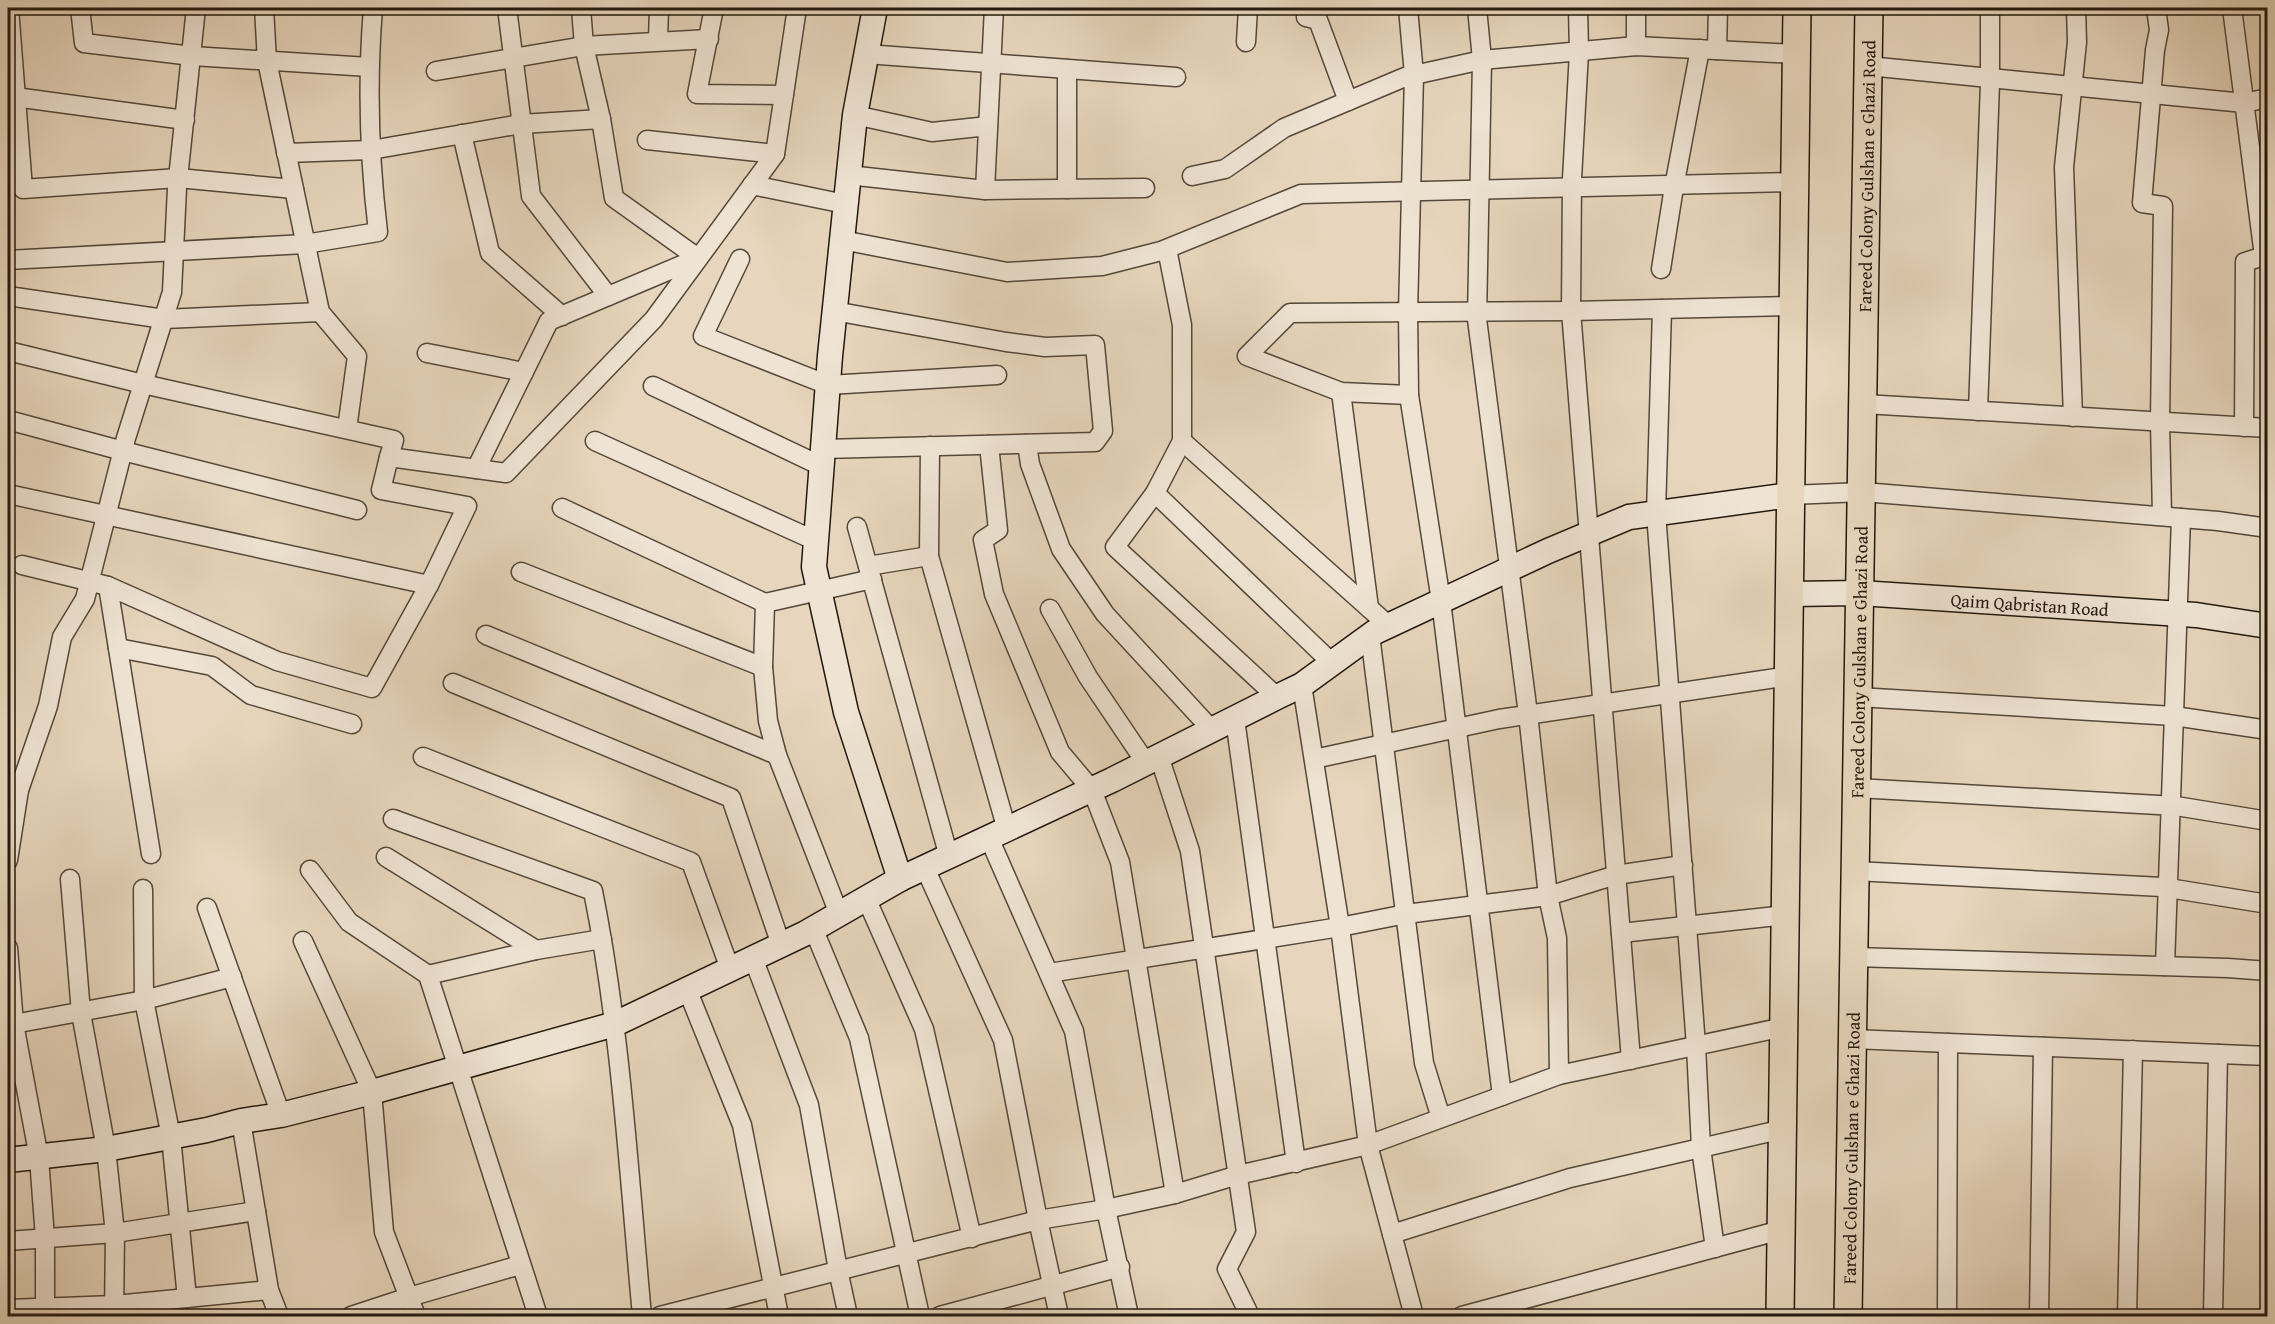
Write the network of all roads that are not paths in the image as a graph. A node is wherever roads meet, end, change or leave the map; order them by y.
1 (9, 8) edge
2 (80, 8) edge
3 (196, 8) edge
4 (264, 8) edge
5 (373, 8) edge
6 (507, 8) edge
7 (581, 8) edge
8 (659, 8) edge
9 (714, 8) edge
10 (797, 8) edge
11 (875, 8) edge
12 (994, 8) edge
13 (1248, 8) edge
14 (1309, 8) edge
15 (1408, 8) edge
16 (1477, 8) edge
17 (1578, 8) edge
18 (1636, 8) edge
19 (1718, 8) edge
20 (1797, 8) edge
21 (1869, 8) edge
22 (1990, 8) edge
23 (2076, 8) edge
24 (2156, 8) edge
25 (2232, 8) edge
26 (709, 39) junction
27 (658, 40) junction
28 (1246, 42) dead end
29 (584, 46) junction
30 (1636, 46) junction
31 (1708, 50) junction
32 (1579, 52) junction
33 (866, 54) junction
34 (1796, 54) junction
35 (192, 56) junction
36 (513, 58) junction
37 (1482, 60) junction
38 (267, 61) junction
39 (992, 63) junction
40 (1868, 66) junction
41 (369, 67) junction
42 (1067, 69) junction
43 (436, 71) dead end
44 (1414, 75) junction
45 (1176, 77) dead end
46 (1990, 78) junction
47 (2072, 86) junction
48 (784, 94) junction
49 (2151, 94) junction
50 (15, 97) junction
51 (2268, 98) edge
52 (1348, 101) junction
53 (2244, 103) junction
54 (855, 115) junction
55 (601, 119) junction
56 (185, 120) junction
57 (521, 124) junction
58 (988, 126) junction
59 (462, 134) junction
60 (648, 140) dead end
61 (371, 150) junction
62 (286, 153) junction
63 (775, 154) junction
64 (2260, 164) edge
65 (848, 175) junction
66 (1192, 176) dead end
67 (178, 178) junction
68 (1795, 182) junction
69 (752, 185) junction
70 (1674, 187) junction
71 (1145, 188) dead end
72 (294, 189) junction
73 (1067, 189) junction
74 (1572, 189) junction
75 (985, 190) junction
76 (1479, 191) junction
77 (1411, 193) junction
78 (845, 204) junction
79 (842, 240) junction
80 (305, 244) junction
81 (1167, 249) junction
82 (174, 250) junction
83 (698, 258) junction
84 (740, 259) dead end
85 (8, 260) edge
86 (1661, 269) dead end
87 (8, 296) edge
88 (608, 296) junction
89 (1793, 306) junction
90 (1662, 309) junction
91 (834, 311) junction
92 (1477, 311) junction
93 (1571, 311) junction
94 (320, 312) junction
95 (1408, 312) junction
96 (562, 316) junction
97 (164, 319) junction
98 (8, 351) edge
99 (427, 352) dead end
100 (524, 372) junction
101 (998, 375) dead end
102 (143, 384) junction
103 (828, 385) junction
104 (653, 386) dead end
105 (1341, 392) junction
106 (1409, 395) junction
107 (1864, 404) junction
108 (1978, 411) junction
109 (2073, 417) junction
110 (8, 420) edge
111 (2160, 422) junction
112 (2244, 427) junction
113 (2268, 428) edge
114 (347, 429) junction
115 (595, 441) dead end
116 (1182, 441) junction
117 (1027, 444) junction
118 (989, 445) junction
119 (930, 446) junction
120 (123, 451) junction
121 (389, 457) junction
122 (822, 457) junction
123 (476, 469) junction
124 (1863, 492) junction
125 (1155, 493) junction
126 (8, 494) edge
127 (1791, 495) junction
128 (562, 508) dead end
129 (357, 510) dead end
130 (1656, 513) junction
131 (107, 514) junction
132 (2162, 516) junction
133 (2181, 518) junction
134 (857, 527) dead end
135 (2268, 528) edge
136 (1589, 534) junction
137 (816, 541) junction
138 (929, 556) junction
139 (22, 565) dead end
140 (1509, 569) junction
141 (521, 572) dead end
142 (870, 572) junction
143 (90, 581) junction
144 (429, 585) junction
145 (108, 586) junction
146 (819, 591) junction
147 (1860, 593) junction
148 (1790, 594) junction
149 (1441, 601) junction
150 (765, 603) junction
151 (1369, 608) junction
152 (1050, 609) dead end
153 (2178, 614) junction
154 (2268, 626) edge
155 (1379, 630) junction
156 (486, 635) dead end
157 (118, 648) junction
158 (1332, 663) junction
159 (763, 667) junction
160 (1789, 676) junction
161 (453, 683) dead end
162 (1302, 685) junction
163 (1670, 693) junction
164 (1277, 697) junction
165 (1858, 697) junction
166 (1602, 703) junction
167 (1528, 714) junction
168 (2174, 716) junction
169 (1235, 719) junction
170 (352, 724) dead end
171 (1457, 728) junction
172 (1212, 730) junction
173 (2268, 730) edge
174 (1384, 744) junction
175 (777, 755) junction
176 (423, 758) dead end
177 (1314, 759) junction
178 (1153, 760) junction
179 (1857, 788) junction
180 (13, 789) edge
181 (1092, 790) junction
182 (2171, 806) junction
183 (393, 819) dead end
184 (2268, 821) edge
185 (998, 834) junction
186 (151, 854) dead end
187 (386, 857) dead end
188 (949, 857) junction
189 (8, 860) edge
190 (1683, 865) junction
191 (925, 868) junction
192 (310, 870) dead end
193 (1855, 872) junction
194 (1616, 875) junction
195 (70, 879) dead end
196 (900, 879) junction
197 (142, 889) dead end
198 (2168, 889) junction
199 (1548, 896) junction
200 (866, 898) junction
201 (2268, 904) edge
202 (1478, 906) junction
203 (207, 908) dead end
204 (839, 914) junction
205 (1406, 914) junction
206 (1786, 915) junction
207 (1687, 926) junction
208 (1340, 927) junction
209 (813, 928) junction
210 (1621, 933) junction
211 (602, 939) junction
212 (1265, 939) junction
213 (303, 941) dead end
214 (781, 945) junction
215 (8, 948) edge
216 (1205, 948) junction
217 (536, 951) junction
218 (1853, 957) junction
219 (753, 958) junction
220 (1136, 959) junction
221 (2165, 966) junction
222 (730, 969) junction
223 (2268, 971) edge
224 (1049, 973) junction
225 (428, 975) junction
226 (232, 977) junction
227 (687, 989) junction
228 (144, 1000) junction
229 (81, 1013) junction
230 (615, 1024) junction
231 (11, 1025) edge
232 (1784, 1027) junction
233 (1852, 1039) junction
234 (1948, 1043) junction
235 (1696, 1046) junction
236 (2043, 1047) junction
237 (2133, 1050) junction
238 (2218, 1054) junction
239 (2268, 1056) edge
240 (1631, 1060) junction
241 (458, 1068) junction
242 (1559, 1075) junction
243 (372, 1092) junction
244 (1502, 1096) junction
245 (281, 1114) junction
246 (1441, 1118) junction
247 (241, 1121) junction
248 (1782, 1129) junction
249 (171, 1137) junction
250 (1368, 1145) junction
251 (1701, 1148) junction
252 (106, 1149) junction
253 (39, 1158) junction
254 (8, 1160) edge
255 (1296, 1163) junction
256 (1238, 1175) junction
257 (1175, 1194) junction
258 (1106, 1209) junction
259 (256, 1211) junction
260 (1038, 1220) junction
261 (181, 1223) junction
262 (1781, 1230) junction
263 (115, 1233) junction
264 (1392, 1234) junction
265 (45, 1238) junction
266 (972, 1238) junction
267 (8, 1241) edge
268 (1715, 1248) junction
269 (905, 1253) junction
270 (520, 1265) junction
271 (1119, 1267) junction
272 (838, 1270) junction
273 (1052, 1286) junction
274 (772, 1288) junction
275 (269, 1290) junction
276 (409, 1297) junction
277 (187, 1298) junction
278 (8, 1309) edge
279 (985, 1310) edge
280 (115, 1311) edge
281 (708, 1311) edge
282 (45, 1312) edge
283 (279, 1317) edge
284 (351, 1317) edge
285 (416, 1317) edge
286 (538, 1317) edge
287 (642, 1317) edge
288 (660, 1317) edge
289 (779, 1317) edge
290 (848, 1317) edge
291 (920, 1317) edge
292 (940, 1317) edge
293 (1059, 1317) edge
294 (1129, 1317) edge
295 (1250, 1317) edge
296 (1414, 1317) edge
297 (1462, 1317) edge
298 (1780, 1317) edge
299 (1848, 1317) edge
300 (1947, 1317) edge
301 (2039, 1317) edge
302 (2127, 1317) edge
303 (2214, 1317) edge

1 - 50 street
2 - 35 street
3 - 35 street
4 - 38 street
5 - 41 street
6 - 36 street
7 - 29 street
8 - 27 street
9 - 26 street
10 - 48 street
11 - 33 main road
12 - 39 street
13 - 28 street
14 - 52 street
15 - 44 street
16 - 37 street
17 - 32 street
18 - 30 street
19 - 31 street
20 - 34 main road
21 - 40 main road, Fareed Colony Gulshan e Ghazi Road
22 - 46 street
23 - 47 street
24 - 49 street
25 - 53 street
26 - 27 street
26 - 48 street
27 - 29 street
29 - 36 street
29 - 55 street
30 - 31 street
30 - 32 street
31 - 34 street
31 - 70 street
32 - 37 street
32 - 74 street
33 - 39 street
33 - 54 main road
34 - 68 main road
35 - 38 street
35 - 56 street
36 - 43 street
36 - 57 street
37 - 44 street
37 - 76 street
38 - 41 street
38 - 62 street
39 - 42 street
39 - 58 street
40 - 46 street
40 - 107 main road, Fareed Colony Gulshan e Ghazi Road
41 - 61 street
42 - 45 street
42 - 73 street
44 - 52 street
44 - 77 street
46 - 47 street
46 - 108 street
47 - 49 street
47 - 109 street
48 - 63 street
49 - 53 street
49 - 111 street
50 - 56 street
50 - 67 street
51 - 53 street
52 - 66 street
53 - 64 street
54 - 58 street
54 - 65 main road
55 - 57 street
55 - 83 street
56 - 67 street
57 - 59 street
57 - 88 street
58 - 75 street
59 - 61 street
59 - 96 street
60 - 63 street
61 - 62 street
61 - 80 street
62 - 72 street
63 - 69 street
64 - 112 street
65 - 75 street
65 - 78 main road
67 - 72 street
67 - 82 street
68 - 70 street
68 - 89 main road
69 - 78 street
69 - 83 street
70 - 74 street
70 - 86 street
71 - 73 street
72 - 80 street
73 - 75 street
74 - 76 street
74 - 93 street
76 - 77 street
76 - 92 street
77 - 81 street
77 - 95 street
78 - 79 main road
79 - 81 street
79 - 91 main road
80 - 82 street
80 - 94 street
81 - 116 street
82 - 85 street
82 - 97 street
83 - 88 street
83 - 123 street
84 - 103 street
87 - 97 street
88 - 96 street
89 - 90 street
89 - 127 main road
90 - 93 street
90 - 130 street
91 - 103 main road
91 - 117 street
92 - 93 street
92 - 95 street
92 - 140 street
93 - 136 street
94 - 97 street
94 - 114 street
95 - 105 street
95 - 106 street
96 - 100 street
97 - 102 street
98 - 102 street
99 - 100 street
100 - 123 street
101 - 103 street
102 - 114 street
102 - 120 street
103 - 122 main road
104 - 122 street
105 - 106 street
105 - 151 street
106 - 149 street
107 - 108 street
107 - 124 main road, Fareed Colony Gulshan e Ghazi Road
108 - 109 street
109 - 111 street
110 - 120 street
111 - 112 street
111 - 132 street
112 - 113 street
114 - 121 street
115 - 137 street
116 - 125 street
116 - 151 street
117 - 118 street
117 - 172 street
118 - 119 street
118 - 181 street
119 - 122 street
119 - 138 street
120 - 129 street
120 - 131 street
121 - 123 street
121 - 144 street
122 - 137 main road
124 - 127 street
124 - 132 street
124 - 147 main road, Fareed Colony Gulshan e Ghazi Road
125 - 158 street
125 - 164 street
126 - 131 street
127 - 130 main road
127 - 148 main road
128 - 150 street
130 - 136 main road
130 - 163 street
131 - 143 street
131 - 144 street
132 - 133 street
133 - 135 street
133 - 153 street
134 - 142 street
136 - 140 main road
136 - 166 street
137 - 146 main road
138 - 142 street
138 - 185 street
139 - 143 street
140 - 149 main road
140 - 167 street
141 - 159 street
142 - 146 street
142 - 188 street
143 - 145 street
143 - 180 street
144 - 145 street
145 - 157 street
146 - 150 street
146 - 196 main road
147 - 148 main road, Qaim Qabristan Road
147 - 153 main road, Qaim Qabristan Road
147 - 165 main road, Fareed Colony Gulshan e Ghazi Road
148 - 160 main road
149 - 155 main road
149 - 171 street
150 - 159 street
151 - 155 street
152 - 178 street
153 - 154 main road, Qaim Qabristan Road
153 - 168 street
155 - 158 main road
155 - 174 street
156 - 175 street
157 - 170 street
157 - 186 street
158 - 162 main road
159 - 175 street
160 - 163 street
160 - 206 main road
161 - 214 street
162 - 164 main road
162 - 177 street
163 - 166 street
163 - 190 street
164 - 169 main road
165 - 168 street
165 - 179 main road, Fareed Colony Gulshan e Ghazi Road
166 - 167 street
166 - 194 street
167 - 171 street
167 - 199 street
168 - 173 street
168 - 182 street
169 - 172 main road
169 - 212 street
171 - 174 street
171 - 202 street
172 - 178 main road
174 - 177 street
174 - 205 street
175 - 204 street
176 - 222 street
177 - 208 street
178 - 181 main road
178 - 216 street
179 - 182 street
179 - 193 main road, Fareed Colony Gulshan e Ghazi Road
180 - 189 street
181 - 185 main road
181 - 220 street
182 - 184 street
182 - 198 street
183 - 211 street
185 - 188 main road
185 - 224 street
187 - 217 street
188 - 191 main road
190 - 194 street
190 - 207 street
191 - 196 main road
191 - 260 street
192 - 225 street
193 - 198 street
193 - 218 main road, Fareed Colony Gulshan e Ghazi Road
194 - 199 street
194 - 210 street
195 - 229 street
196 - 200 main road
197 - 228 street
198 - 201 street
198 - 221 street
199 - 202 street
199 - 242 street
200 - 204 main road
200 - 266 street
202 - 205 street
202 - 244 street
203 - 226 street
204 - 209 main road
205 - 208 street
205 - 246 street
206 - 207 street
206 - 232 main road
207 - 210 street
207 - 235 street
208 - 212 street
208 - 250 street
209 - 214 main road
209 - 269 street
210 - 240 street
211 - 217 street
211 - 230 street
212 - 216 street
212 - 255 street
213 - 243 street
214 - 219 main road
215 - 231 street
216 - 220 street
216 - 256 street
217 - 225 street
218 - 221 street
218 - 233 main road, Fareed Colony Gulshan e Ghazi Road
219 - 222 main road
219 - 272 street
220 - 224 street
220 - 257 street
221 - 223 street
222 - 227 main road
224 - 258 street
225 - 241 street
226 - 228 street
226 - 245 street
227 - 230 main road
227 - 274 street
228 - 229 street
228 - 249 street
229 - 231 street
229 - 252 street
230 - 241 main road
230 - 287 street
231 - 253 street
232 - 235 street
232 - 248 main road
233 - 234 street
233 - 299 main road, Fareed Colony Gulshan e Ghazi Road
234 - 236 street
234 - 300 street
235 - 240 street
235 - 251 street
236 - 237 street
236 - 301 street
237 - 238 street
237 - 302 street
238 - 239 street
238 - 303 street
240 - 242 street
241 - 243 main road
241 - 270 street
242 - 244 street
243 - 245 main road
243 - 276 street
244 - 246 street
245 - 247 main road
246 - 250 street
247 - 249 main road
247 - 259 street
248 - 251 street
248 - 262 main road
249 - 252 main road
249 - 261 street
250 - 255 street
250 - 264 street
251 - 264 street
251 - 268 street
252 - 253 main road
252 - 263 street
253 - 254 main road
253 - 265 street
255 - 256 street
256 - 257 street
256 - 295 street
257 - 258 street
258 - 260 street
258 - 271 street
259 - 261 street
259 - 275 street
260 - 266 street
260 - 273 street
261 - 263 street
261 - 277 street
262 - 268 street
262 - 298 main road
263 - 265 street
263 - 280 street
264 - 296 street
265 - 267 street
265 - 282 street
266 - 269 street
268 - 297 street
269 - 272 street
269 - 291 street
270 - 276 street
270 - 286 street
271 - 273 street
271 - 294 street
272 - 274 street
272 - 290 street
273 - 279 street
273 - 293 street
274 - 281 street
274 - 289 street
275 - 277 street
275 - 283 street
276 - 284 street
276 - 285 street
277 - 280 street
278 - 282 street
279 - 292 street
280 - 282 street
281 - 288 street

